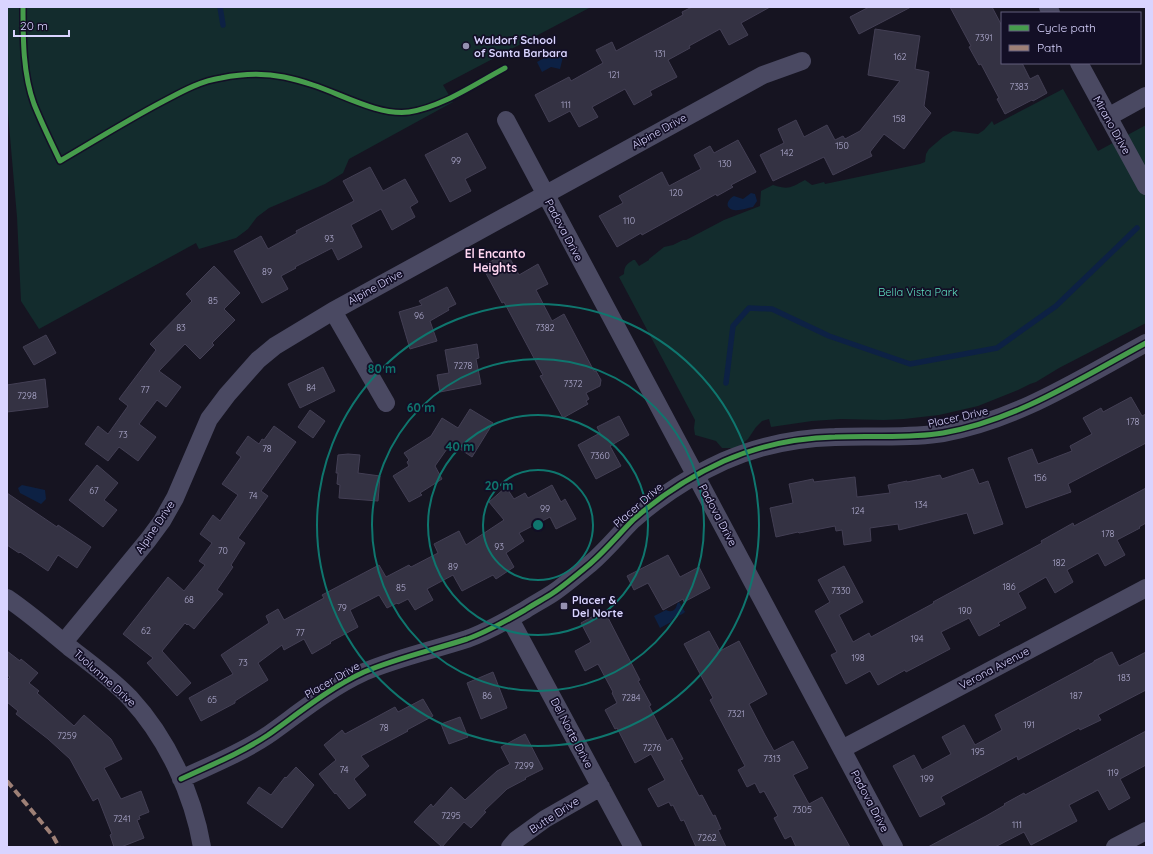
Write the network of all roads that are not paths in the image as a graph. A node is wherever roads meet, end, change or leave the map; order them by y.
1 (802, 61) dead end
2 (1080, 64) edge
3 (1146, 96) edge
4 (1108, 117) junction
5 (506, 120) dead end
6 (1146, 186) edge
7 (545, 194) junction
8 (333, 311) junction
9 (1146, 343) edge
10 (386, 403) dead end
11 (696, 475) junction
12 (1146, 588) edge
13 (7, 598) edge
14 (510, 619) junction
15 (64, 642) junction
16 (842, 749) junction
17 (181, 779) junction
18 (601, 787) junction
19 (1146, 830) edge
20 (202, 847) edge
21 (510, 847) edge
22 (633, 847) edge
23 (894, 847) edge
24 (1115, 847) edge

1 - 7 street, Alpine Drive
2 - 4 street, Mirano Drive
3 - 4 street
4 - 6 street, Mirano Drive
5 - 7 street, Padova Drive
7 - 8 street, Alpine Drive
7 - 11 street, Padova Drive
8 - 10 street
8 - 15 street, Alpine Drive
9 - 11 street, Placer Drive
11 - 14 street, Placer Drive
11 - 16 street, Padova Drive
12 - 16 street, Verona Avenue
13 - 15 street, Tuolumne Drive
14 - 17 street, Placer Drive
14 - 18 street, Del Norte Drive
15 - 17 street, Tuolumne Drive
16 - 23 street, Padova Drive
17 - 20 street, Tuolumne Drive
18 - 21 street, Butte Drive
18 - 22 street, Del Norte Drive
19 - 24 street

